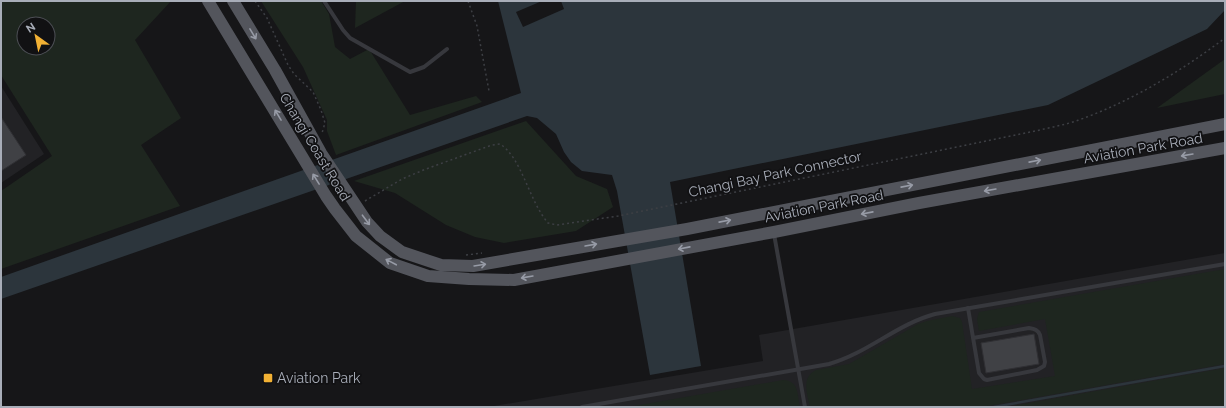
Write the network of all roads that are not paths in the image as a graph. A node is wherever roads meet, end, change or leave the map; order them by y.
1 (208, 1) edge
2 (233, 1) edge
3 (324, 1) edge
4 (447, 49) dead end
5 (263, 50) junction
6 (246, 63) junction
7 (1225, 124) edge
8 (1225, 148) edge
9 (774, 232) junction
10 (1225, 264) edge
11 (441, 265) joint
12 (428, 276) joint
13 (968, 308) junction
14 (973, 338) junction
15 (798, 370) junction
16 (582, 407) edge
17 (805, 407) edge

1 - 6 main road, Changi Coast Road
2 -> 5 main road, Changi Coast Road
3 - 4 lane
5 - 6 main road
5 -> 11 main road, Changi Coast Road
12 -> 6 main road, Changi Coast Road
11 -> 7 main road, Aviation Park Road
8 -> 9 main road, Aviation Park Road
9 -> 12 main road, Aviation Park Road
9 - 15 lane
10 - 13 lane
13 - 14 lane
13 - 15 lane
14 - 14 lane
15 - 16 lane
15 - 17 lane

